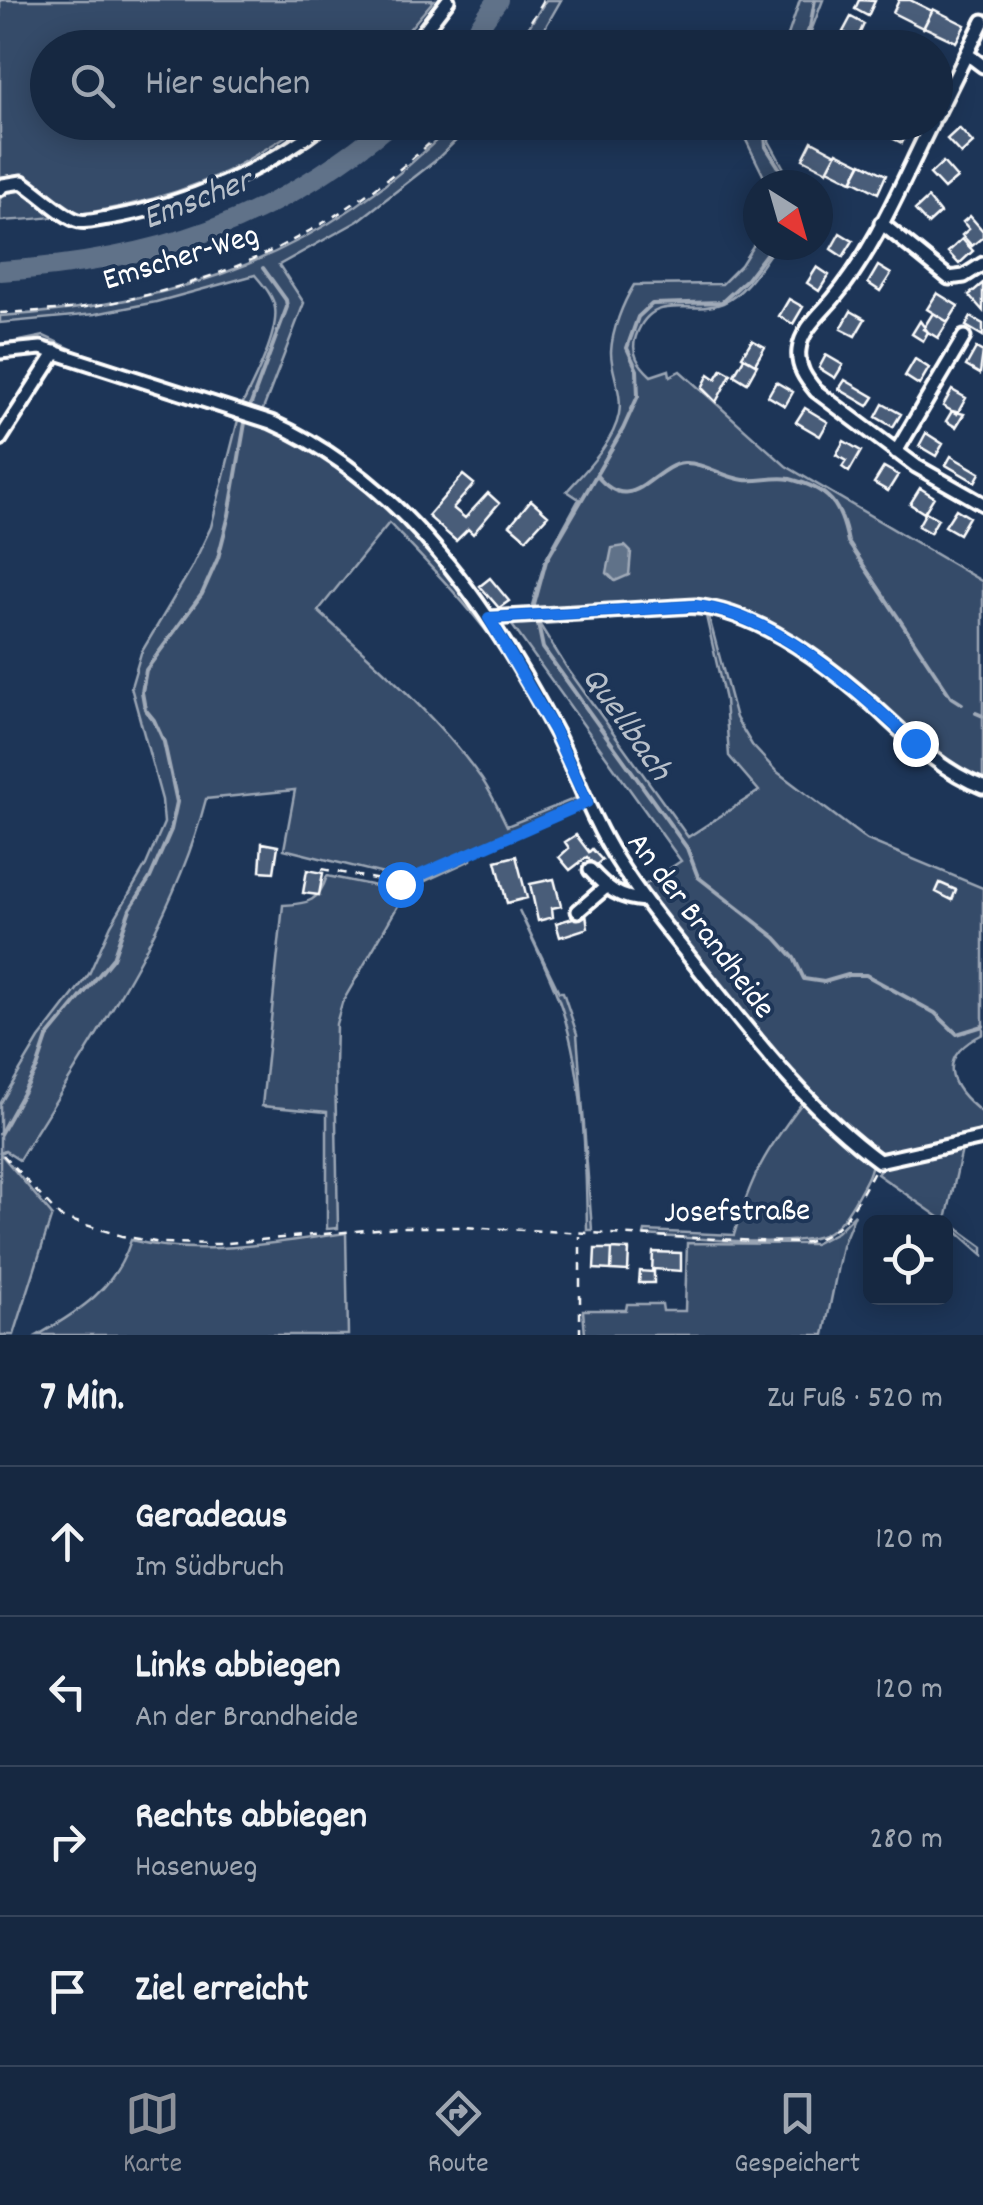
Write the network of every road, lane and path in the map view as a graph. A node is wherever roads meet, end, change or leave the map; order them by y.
1 (448, 0) edge
2 (544, 0) edge
3 (983, 21) edge
4 (424, 30) edge
5 (525, 30) edge
6 (966, 54) junction
7 (983, 66) edge
8 (953, 81) edge
9 (302, 140) edge
10 (433, 140) edge
11 (923, 140) edge
12 (0, 189) edge
13 (881, 223) junction
14 (983, 264) edge
15 (0, 313) edge
16 (964, 337) dead end
17 (0, 352) edge
18 (56, 352) junction
19 (0, 439) edge
20 (896, 452) junction
21 (983, 504) edge
22 (489, 618) junction
23 (983, 787) edge
24 (587, 802) junction
25 (322, 869) dead end
26 (590, 870) dead end
27 (605, 888) junction
28 (645, 900) junction
29 (578, 910) dead end
30 (983, 1138) edge
31 (3, 1156) dead end
32 (879, 1160) junction
33 (580, 1235) junction
34 (580, 1335) edge

1 - 4 street
2 - 5 path
3 - 6 street
6 - 7 street
6 - 8 street
9 - 12 street
10 - 15 path, Emscher-Weg
11 - 13 street
13 - 14 street
13 - 20 street
16 - 20 street
17 - 18 street, An der Brandheide
18 - 19 street
18 - 22 street, An der Brandheide
20 - 21 street
22 - 23 street
22 - 24 street, An der Brandheide
24 - 25 path
24 - 28 street, An der Brandheide
26 - 27 street
27 - 28 street
27 - 29 street
28 - 32 street, An der Brandheide
30 - 32 street
31 - 33 path, Josefstraße
32 - 33 path, Josefstraße
33 - 34 path

